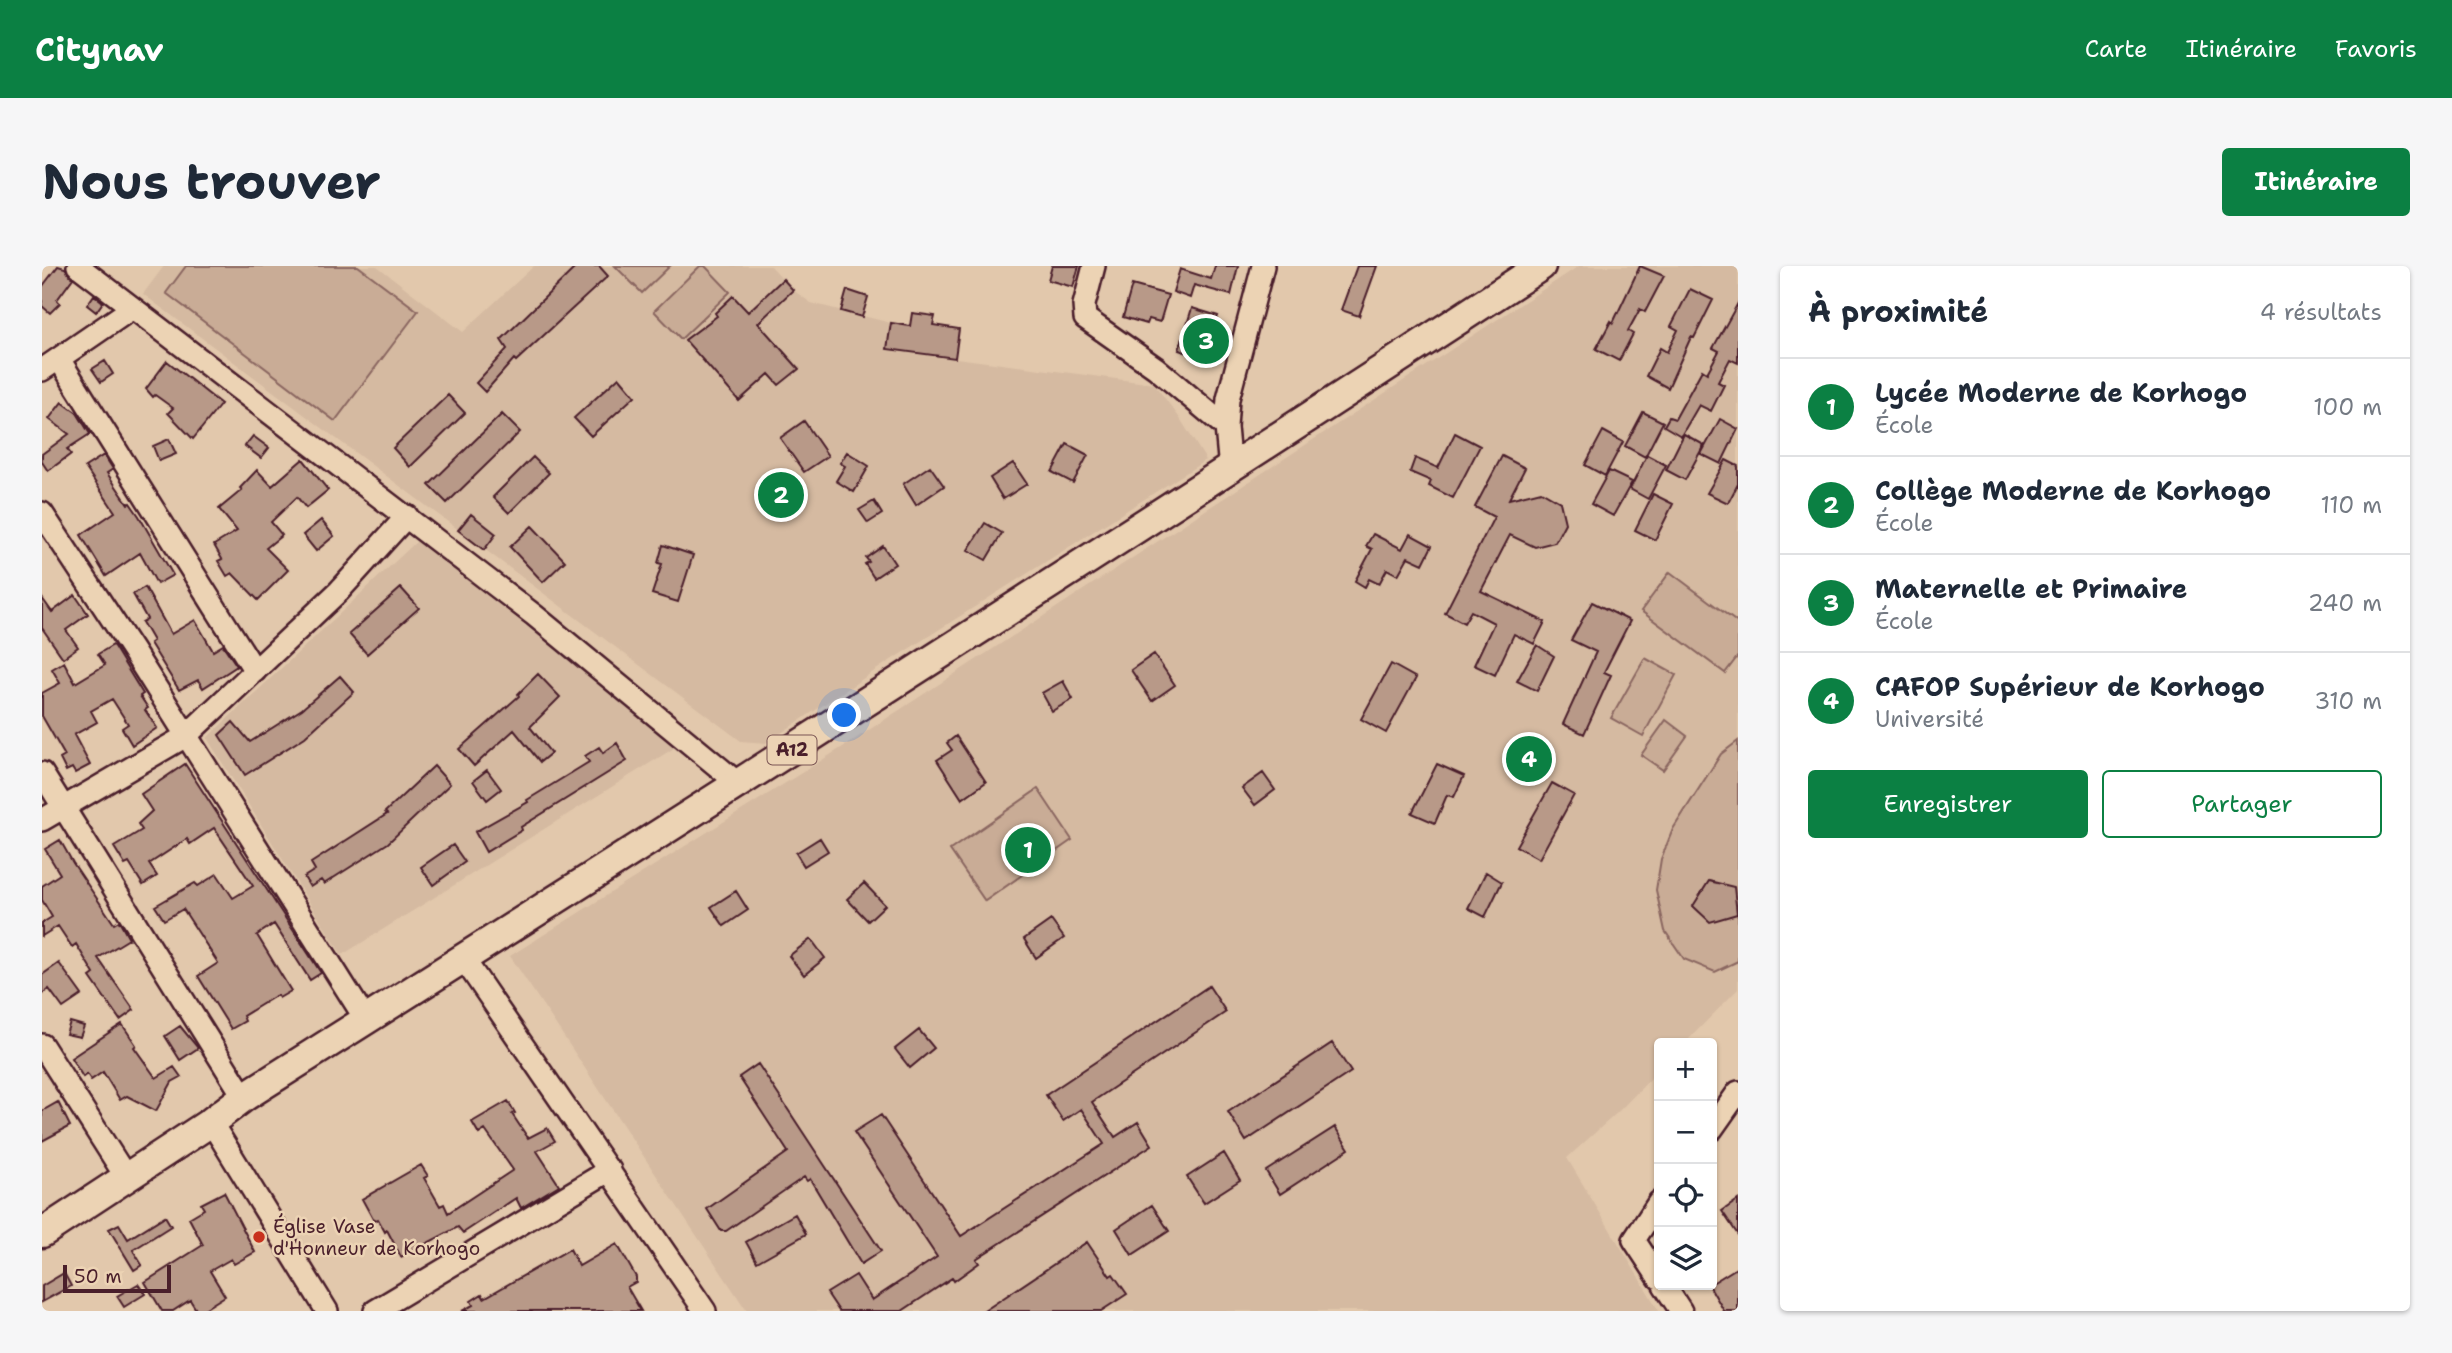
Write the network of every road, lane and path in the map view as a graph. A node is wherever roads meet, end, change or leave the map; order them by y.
1 (78, 266) edge
2 (1094, 266) edge
3 (1263, 266) edge
4 (1541, 266) edge
5 (131, 309) junction
6 (51, 365) edge
7 (1226, 427) junction
8 (1230, 470) junction
9 (42, 513) edge
10 (407, 516) junction
11 (48, 538) edge
12 (255, 671) junction
13 (186, 736) junction
14 (42, 773) edge
15 (739, 785) junction
16 (64, 807) junction
17 (42, 820) edge
18 (463, 958) junction
19 (366, 1020) junction
20 (42, 1045) edge
21 (1738, 1092) edge
22 (244, 1097) junction
23 (211, 1122) junction
24 (1717, 1122) edge
25 (610, 1170) junction
26 (126, 1177) junction
27 (1654, 1210) edge
28 (42, 1233) edge
29 (1654, 1270) edge
30 (1667, 1290) edge
31 (327, 1311) edge
32 (375, 1311) edge
33 (705, 1311) edge
34 (1681, 1311) edge

1 - 5 street
2 - 7 street
3 - 7 street
4 - 8 main road, A12
5 - 6 street
5 - 10 street
6 - 12 street
7 - 8 street
8 - 15 main road, A12
9 - 11 street
10 - 12 street
10 - 15 street
11 - 13 street
12 - 13 street
13 - 16 street
13 - 19 street
14 - 16 street
15 - 18 main road, A12
16 - 17 street
16 - 22 street
18 - 19 main road, A12
18 - 25 street
19 - 22 main road, A12
20 - 26 street
21 - 24 street
22 - 23 main road, A12
23 - 26 main road, A12
23 - 31 street
25 - 32 street
25 - 33 street
26 - 28 main road, A12
27 - 29 street
30 - 34 street

